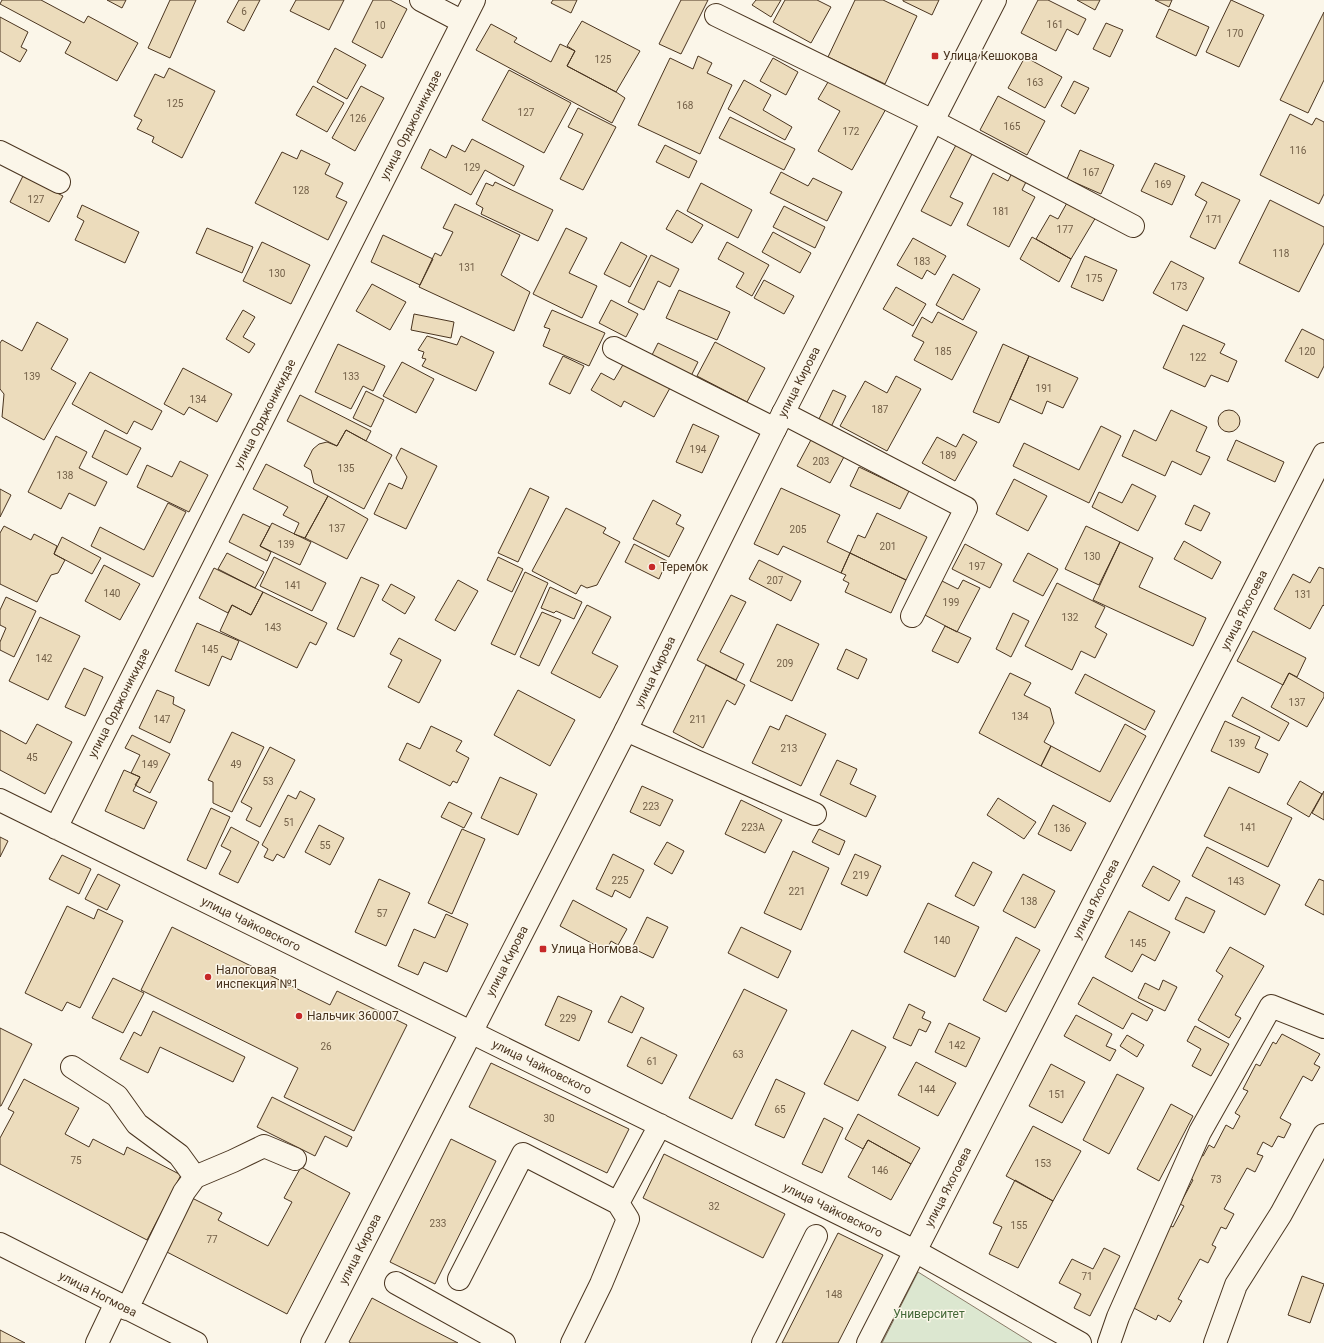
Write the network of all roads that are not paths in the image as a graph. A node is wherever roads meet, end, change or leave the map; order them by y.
1 (421, 0) edge
2 (474, 0) edge
3 (995, 0) edge
4 (716, 16) dead end
5 (464, 22) junction
6 (933, 121) junction
7 (0, 152) edge
8 (59, 182) dead end
9 (1133, 226) dead end
10 (614, 348) dead end
11 (779, 421) junction
12 (1324, 454) edge
13 (912, 616) dead end
14 (626, 730) junction
15 (0, 800) edge
16 (815, 814) dead end
17 (56, 828) junction
18 (1324, 1027) edge
19 (470, 1032) junction
20 (72, 1067) dead end
21 (660, 1125) junction
22 (1324, 1135) edge
23 (295, 1159) dead end
24 (195, 1177) junction
25 (618, 1203) junction
26 (816, 1236) dead end
27 (0, 1244) edge
28 (915, 1251) junction
29 (459, 1279) dead end
30 (396, 1283) dead end
31 (122, 1306) junction
32 (97, 1343) edge
33 (196, 1343) edge
34 (312, 1343) edge
35 (504, 1343) edge
36 (572, 1343) edge
37 (763, 1343) edge
38 (868, 1343) edge
39 (1080, 1343) edge
40 (1109, 1343) edge
41 (1215, 1343) edge

1 - 5 street
2 - 5 street, улица Орджоникидзе
3 - 6 street, улица Кирова
4 - 6 street
5 - 17 street, улица Орджоникидзе
6 - 9 street
6 - 11 street, улица Кирова
7 - 8 street
10 - 11 street
11 - 13 street
11 - 14 street, улица Кирова
12 - 28 street, улица Яхогоева
14 - 16 street
14 - 19 street, улица Кирова
15 - 17 street, улица Чайковского
17 - 19 street, улица Чайковского
18 - 40 street
19 - 21 street, улица Чайковского
19 - 34 street, улица Кирова
20 - 24 street
21 - 25 street
21 - 28 street, улица Чайковского
22 - 41 street
23 - 24 street
24 - 31 street
25 - 29 street
25 - 36 street
26 - 37 street
27 - 31 street, улица Ногмова
28 - 38 street, улица Яхогоева
28 - 39 street, улица Чайковского
30 - 35 street
31 - 32 street
31 - 33 street, улица Ногмова

